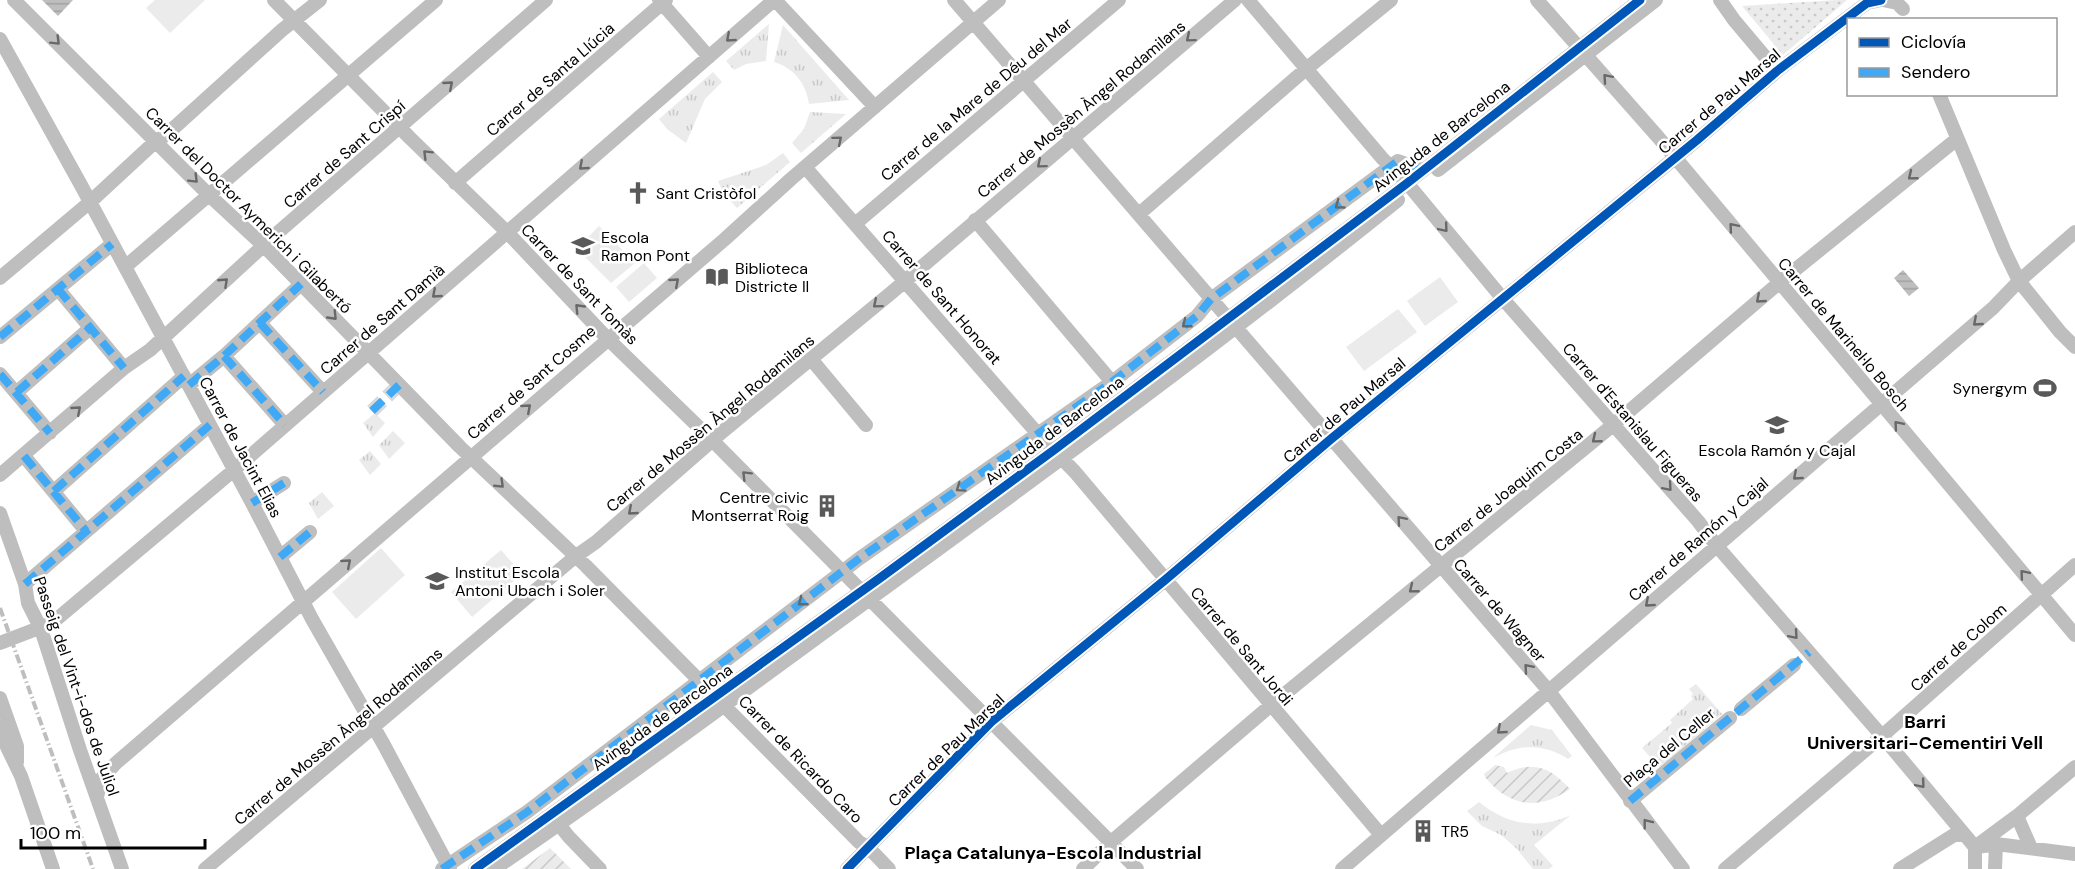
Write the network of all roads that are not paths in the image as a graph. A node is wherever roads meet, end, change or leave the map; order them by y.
1 (14, 0) edge
2 (274, 0) edge
3 (320, 0) edge
4 (435, 0) edge
5 (546, 0) edge
6 (775, 0) edge
7 (954, 0) edge
8 (999, 0) edge
9 (1119, 0) edge
10 (1235, 0) edge
11 (1248, 0) edge
12 (1391, 0) edge
13 (1537, 0) edge
14 (1640, 0) edge
15 (1656, 0) edge
16 (1720, 0) edge
17 (1882, 0) edge
18 (662, 1) edge
19 (1903, 9) edge
20 (1847, 18) edge
21 (1847, 18) edge
22 (296, 22) junction
23 (973, 22) junction
24 (0, 39) edge
25 (1583, 51) junction
26 (709, 57) junction
27 (1306, 69) junction
28 (1777, 71) junction
29 (349, 75) junction
30 (1023, 80) junction
31 (1940, 96) edge
32 (875, 107) junction
33 (400, 128) junction
34 (1072, 138) junction
35 (1957, 139) junction
36 (156, 141) junction
37 (1675, 158) junction
38 (805, 166) junction
39 (1390, 167) junction
40 (1423, 170) junction
41 (455, 183) junction
42 (1409, 187) junction
43 (209, 195) junction
44 (90, 202) junction
45 (1138, 214) junction
46 (975, 220) junction
47 (855, 224) junction
48 (507, 232) junction
49 (2075, 232) edge
50 (112, 244) junction
51 (264, 246) junction
52 (125, 267) junction
53 (0, 278) edge
54 (906, 280) junction
55 (2019, 281) junction
56 (1779, 282) junction
57 (302, 284) junction
58 (58, 289) junction
59 (1211, 299) junction
60 (1503, 299) junction
61 (260, 323) junction
62 (1231, 323) junction
63 (89, 328) junction
64 (0, 337) edge
65 (163, 338) junction
66 (607, 338) junction
67 (2075, 347) edge
68 (368, 353) junction
69 (224, 356) junction
70 (811, 359) junction
71 (124, 368) junction
72 (0, 374) edge
73 (186, 380) junction
74 (1112, 382) junction
75 (17, 392) junction
76 (323, 392) junction
77 (1881, 404) junction
78 (210, 425) junction
79 (866, 425) dead end
80 (1613, 425) junction
81 (285, 426) junction
82 (50, 433) junction
83 (1038, 434) junction
84 (1332, 439) junction
85 (713, 441) junction
86 (1057, 454) junction
87 (24, 456) junction
88 (470, 456) junction
89 (234, 470) junction
90 (0, 475) edge
91 (284, 483) dead end
92 (54, 491) junction
93 (252, 503) junction
94 (0, 513) edge
95 (86, 531) junction
96 (310, 532) dead end
97 (1716, 545) junction
98 (576, 556) junction
99 (280, 557) junction
100 (2075, 565) edge
101 (1440, 566) junction
102 (842, 572) junction
103 (1166, 580) junction
104 (25, 584) junction
105 (865, 595) junction
106 (2041, 595) junction
107 (303, 601) junction
108 (41, 629) junction
109 (2075, 635) edge
110 (0, 643) edge
111 (1801, 659) junction
112 (701, 680) junction
113 (1548, 690) junction
114 (0, 698) edge
115 (721, 700) junction
116 (1270, 706) junction
117 (992, 722) junction
118 (0, 726) edge
119 (374, 729) junction
120 (1882, 736) junction
121 (17, 766) junction
122 (2075, 767) edge
123 (97, 797) junction
124 (1630, 801) junction
125 (2017, 816) junction
126 (555, 820) junction
127 (1381, 835) junction
128 (1963, 835) junction
129 (1111, 842) junction
130 (1996, 844) junction
131 (1974, 847) junction
132 (869, 848) junction
133 (2031, 848) junction
134 (2075, 854) edge
135 (122, 867) edge
136 (446, 868) edge
137 (52, 869) edge
138 (205, 869) edge
139 (475, 869) edge
140 (494, 869) edge
141 (600, 869) edge
142 (847, 869) edge
143 (889, 869) edge
144 (1083, 869) edge
145 (1137, 869) edge
146 (1342, 869) edge
147 (1683, 869) edge
148 (1725, 869) edge
149 (1900, 869) edge
150 (1975, 869) edge
151 (1995, 869) edge

1 -> 36 street, Carrer del Doctor Aymerich i Gilabertó
2 - 22 street, Carrer de Sant Tomàs
3 - 22 street
4 - 29 street
33 -> 5 street, Carrer de Sant Crispí
6 -> 26 street, Carrer de Sant Damià
6 - 32 street
7 - 23 street, Carrer de Wagner
8 - 23 street, Carrer de Sant Cosme
9 - 30 street, Carrer de la Mare de Déu del Mar
10 -> 34 street, Carrer de Mossèn Àngel Rodamilans
11 - 27 street, Carrer d'Estanislau Figueras
12 - 27 street
13 - 25 street, Carrer de Marinel·lo Bosch
14 - 25 street, Avinguda de Barcelona
15 - 25 street, Avinguda de Barcelona
16 - 28 street
17 - 19 street, Carrer de Pau Marsal
17 - 21 street, Carrer de Pau Marsal
18 - 26 street
18 - 41 street, Carrer de Santa Llúcia
20 - 28 street, Carrer de Pau Marsal
22 - 29 street, Carrer de Sant Tomàs
22 - 36 street
23 - 30 street, Carrer de Wagner
23 - 32 street, Carrer de Sant Cosme
24 - 44 street, Carrer de Jacint Elias
37 -> 25 street, Carrer de Marinel·lo Bosch
25 - 40 street, Avinguda de Barcelona
25 - 42 street, Avinguda de Barcelona
26 -> 48 street, Carrer de Sant Damià
27 - 39 street, Carrer d'Estanislau Figueras
27 - 45 street
28 - 37 street, Carrer de Pau Marsal
29 - 33 street, Carrer de Sant Tomàs
29 - 43 street
30 - 34 street, Carrer de Wagner
30 - 47 street, Carrer de la Mare de Déu del Mar
31 - 35 street
38 -> 32 street, Carrer de Sant Cosme
41 -> 33 street, Carrer de Sant Tomàs
33 - 51 street, Carrer de Sant Crispí
34 - 45 street, Carrer de Wagner
34 -> 46 street, Carrer de Mossèn Àngel Rodamilans
35 - 55 street
35 -> 56 street, Carrer de Joaquim Costa
36 -> 43 street, Carrer del Doctor Aymerich i Gilabertó
36 - 44 street
56 -> 37 street, Carrer de Marinel·lo Bosch
37 - 60 street, Carrer de Pau Marsal
38 - 47 street, Carrer de Sant Honorat
66 -> 38 street, Carrer de Sant Cosme
39 - 40 street, Avinguda de Barcelona
39 - 42 street, Carrer d'Estanislau Figueras
39 -> 59 street, Avinguda de Barcelona
40 - 42 street, Avinguda de Barcelona
41 - 48 street, Carrer de Sant Tomàs
42 -> 60 street, Carrer d'Estanislau Figueras
42 - 62 street, Avinguda de Barcelona
43 - 51 street, Carrer del Doctor Aymerich i Gilabertó
43 - 52 street
44 - 50 street, Carrer de Jacint Elias
44 - 53 street
45 - 59 street, Carrer de Wagner
46 - 54 street, Carrer de Mossèn Àngel Rodamilans
46 - 74 street
47 - 54 street, Carrer de Sant Honorat
66 -> 48 street, Carrer de Sant Tomàs
48 -> 68 street, Carrer de Sant Damià
49 - 55 street, Carrer de Ramón y Cajal
50 - 52 street, Carrer de Jacint Elias
50 - 58 street
51 - 57 street, Carrer del Doctor Aymerich i Gilabertó
65 -> 51 street, Carrer de Sant Crispí
52 - 65 street, Carrer de Jacint Elias
54 -> 70 street, Carrer de Mossèn Àngel Rodamilans
54 - 83 street, Carrer de Sant Honorat
55 - 67 street
55 -> 77 street, Carrer de Ramón y Cajal
56 - 77 street, Carrer de Marinel·lo Bosch
56 -> 80 street, Carrer de Joaquim Costa
57 - 61 street
57 -> 68 street, Carrer del Doctor Aymerich i Gilabertó
58 - 63 street
58 - 64 street
59 - 62 street, Carrer de Wagner
59 -> 74 street, Avinguda de Barcelona
60 - 80 street, Carrer d'Estanislau Figueras
60 - 84 street, Carrer de Pau Marsal
61 - 69 street
61 - 76 street
62 - 84 street, Carrer de Wagner
62 - 86 street, Avinguda de Barcelona
63 - 71 street
63 - 75 street
65 - 71 street, Carrer de Sant Crispí
65 - 73 street, Carrer de Jacint Elias
66 - 85 street, Carrer de Sant Tomàs
88 -> 66 street, Carrer de Sant Cosme
68 - 76 street, Carrer de Sant Damià
68 - 88 street, Carrer del Doctor Aymerich i Gilabertó
69 - 73 street
69 - 81 street
70 - 79 street
70 - 85 street, Carrer de Mossèn Àngel Rodamilans
82 -> 71 street, Carrer de Sant Crispí
72 - 75 street
73 - 78 street, Carrer de Jacint Elias
73 - 92 street
74 - 83 street, Avinguda de Barcelona
75 - 82 street
76 - 81 street, Carrer de Sant Damià
77 -> 97 street, Carrer de Ramón y Cajal
106 -> 77 street, Carrer de Marinel·lo Bosch
78 - 89 street, Carrer de Jacint Elias
78 - 95 street
80 -> 97 street, Carrer d'Estanislau Figueras
80 -> 101 street, Carrer de Joaquim Costa
81 - 89 street, Carrer de Sant Damià
82 - 87 street, Carrer de Sant Crispí
83 - 86 street, Carrer de Sant Honorat
83 -> 102 street, Avinguda de Barcelona
101 -> 84 street, Carrer de Wagner
84 - 103 street, Carrer de Pau Marsal
85 -> 98 street, Carrer de Mossèn Àngel Rodamilans
102 -> 85 street, Carrer de Sant Tomàs
86 - 103 street, Carrer de Sant Jordi
86 - 105 street, Avinguda de Barcelona
87 - 90 street, Carrer de Sant Crispí
87 - 92 street
88 -> 98 street, Carrer del Doctor Aymerich i Gilabertó
107 -> 88 street, Carrer de Sant Cosme
89 - 93 street, Carrer de Jacint Elias
89 - 108 street, Carrer de Sant Damià
91 - 93 street
92 - 95 street
93 - 99 street, Carrer de Jacint Elias
94 - 104 street, Passeig del Vint-i-dos de Juliol
95 - 104 street
96 - 99 street
97 -> 111 street, Carrer d'Estanislau Figueras
97 -> 113 street, Carrer de Ramón y Cajal
98 - 112 street, Carrer del Doctor Aymerich i Gilabertó
98 - 119 street, Carrer de Mossèn Àngel Rodamilans
99 - 107 street, Carrer de Jacint Elias
100 - 106 street, Carrer de Colom
113 -> 101 street, Carrer de Wagner
101 -> 116 street, Carrer de Joaquim Costa
102 - 105 street, Carrer de Sant Tomàs
102 -> 112 street, Avinguda de Barcelona
103 - 116 street, Carrer de Sant Jordi
103 - 117 street, Carrer de Pau Marsal
104 - 108 street, Passeig del Vint-i-dos de Juliol
105 - 115 street, Avinguda de Barcelona
105 - 117 street, Carrer de Sant Tomàs
106 - 109 street, Carrer de Marinel·lo Bosch
106 - 120 street, Carrer de Colom
107 - 119 street, Carrer de Jacint Elias
107 - 123 street, Carrer de Sant Cosme
108 - 110 street, Carrer de Sant Damià
108 - 123 street, Passeig del Vint-i-dos de Juliol
111 - 120 street, Carrer d'Estanislau Figueras
111 - 124 street, Plaça del Celler
112 - 115 street, Carrer del Doctor Aymerich i Gilabertó
112 - 136 street, Avinguda de Barcelona
113 - 124 street, Carrer de Wagner
113 -> 127 street, Carrer de Ramón y Cajal
114 - 121 street
115 - 126 street, Avinguda de Barcelona
115 - 132 street, Carrer de Ricardo Caro
116 - 127 street, Carrer de Sant Jordi
116 - 129 street, Carrer de Joaquim Costa
117 - 129 street, Carrer de Sant Tomàs
117 - 132 street, Carrer de Pau Marsal
118 - 121 street
119 - 136 street, Carrer de Jacint Elias
119 - 138 street, Carrer de Mossèn Àngel Rodamilans
120 -> 128 street, Carrer d'Estanislau Figueras
120 - 148 street, Carrer de Colom
121 - 137 street
122 - 125 street
123 - 135 street, Passeig del Vint-i-dos de Juliol
147 -> 124 street, Carrer de Wagner
125 - 131 street
125 - 133 street
126 - 139 street, Avinguda de Barcelona
126 - 140 street, Avinguda de Barcelona
126 - 141 street
127 - 146 street, Carrer de Ramón y Cajal
128 - 131 street, Carrer d'Estanislau Figueras
128 - 149 street
129 - 144 street, Carrer de Joaquim Costa
129 - 145 street, Carrer de Sant Tomàs
130 - 131 street
130 - 133 street
130 - 151 street
131 - 150 street
132 - 142 street, Carrer de Pau Marsal
132 - 143 street, Carrer de Ricardo Caro
133 - 134 street

